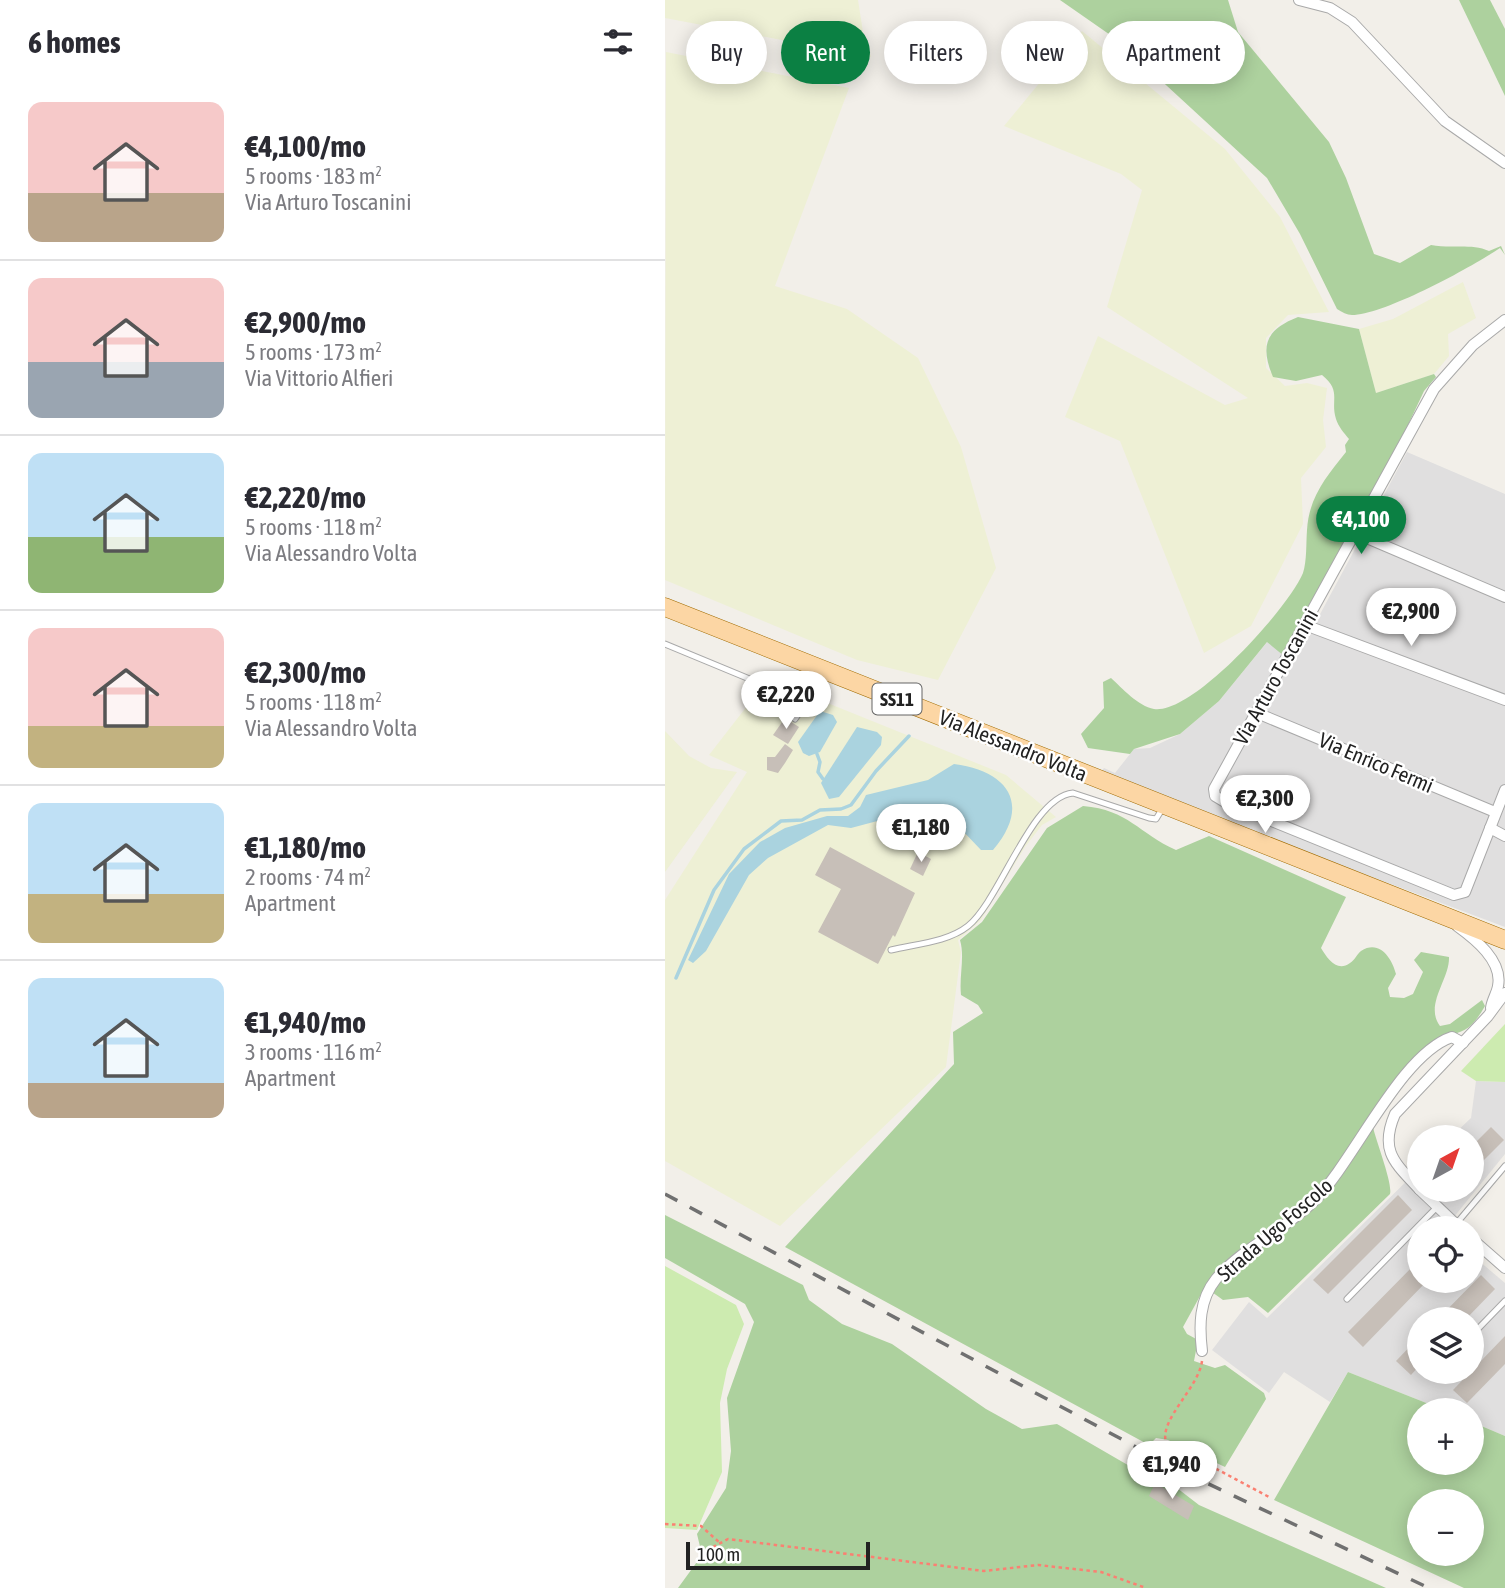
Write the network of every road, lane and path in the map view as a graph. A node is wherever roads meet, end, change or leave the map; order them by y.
1 (1299, 0) edge
2 (1505, 163) edge
3 (1505, 320) edge
4 (1355, 533) junction
5 (1505, 597) edge
6 (665, 607) edge
7 (1305, 625) junction
8 (665, 645) edge
9 (1505, 700) edge
10 (1257, 713) junction
11 (795, 719) dead end
12 (1505, 790) edge
13 (1164, 806) junction
14 (1495, 813) junction
15 (1490, 828) junction
16 (1505, 836) edge
17 (1331, 845) junction
18 (1322, 868) junction
19 (1434, 912) junction
20 (1505, 940) edge
21 (891, 950) dead end
22 (1502, 968) edge
23 (1505, 993) edge
24 (1505, 1002) edge
25 (1488, 1016) junction
26 (1463, 1043) junction
27 (1505, 1166) edge
28 (1407, 1175) edge
29 (1432, 1202) edge
30 (1437, 1207) junction
31 (1447, 1216) edge
32 (1466, 1216) edge
33 (1484, 1250) edge
34 (1505, 1268) edge
35 (1347, 1299) dead end
36 (1505, 1301) edge
37 (1484, 1323) edge
38 (1202, 1351) joint
39 (1269, 1497) dead end
40 (665, 1524) edge
41 (720, 1543) junction
42 (713, 1547) dead end
43 (1146, 1588) edge

1 - 2 street
3 - 4 street, Via Arturo Toscanini
4 - 5 street
4 - 7 street, Via Arturo Toscanini
6 - 13 main road, Via Alessandro Volta / SS11
7 - 9 street
7 - 10 street, Via Arturo Toscanini
8 - 11 lane
10 - 14 street, Via Enrico Fermi
10 - 17 street, Via Arturo Toscanini
12 - 14 street
13 - 18 main road, Via Alessandro Volta / SS11
13 - 21 lane
14 - 15 street
15 - 16 street
15 - 17 street
17 - 18 street
18 - 19 main road, Via Alessandro Volta / SS11
19 - 20 main road, Via Alessandro Volta / SS11
19 - 22 street
22 - 25 street
23 - 25 street
24 - 25 street
25 - 26 street
26 - 28 street
26 - 38 street, Strada Ugo Foscolo
27 - 32 lane
29 - 30 street
30 - 31 street
30 - 35 lane
33 - 34 street
36 - 37 lane
38 - 39 path
40 - 41 path
41 - 42 path
41 - 43 path

